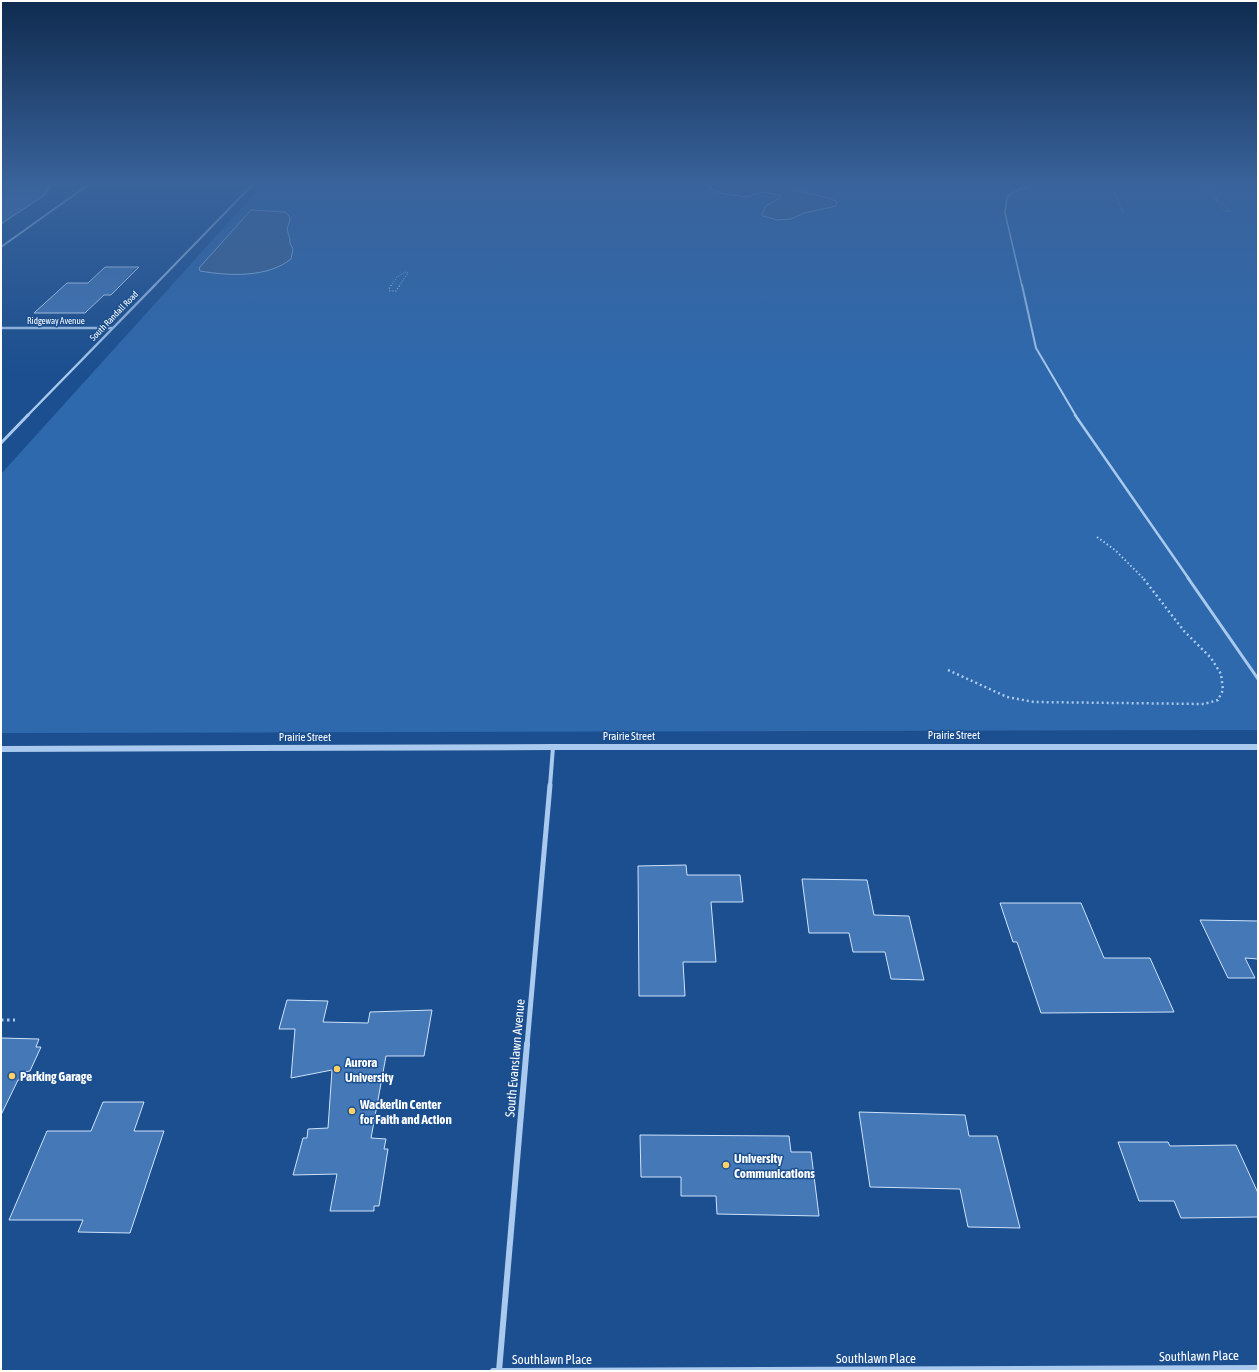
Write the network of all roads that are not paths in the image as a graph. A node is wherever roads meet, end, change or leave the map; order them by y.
1 (192, 246) edge
2 (1013, 246) edge
3 (1, 328) edge
4 (112, 328) junction
5 (1, 444) edge
6 (1258, 679) edge
7 (553, 747) junction
8 (1258, 747) edge
9 (1, 749) edge
10 (1258, 1368) edge
11 (1114, 1370) edge
12 (493, 1371) edge
13 (499, 1371) edge

1 - 4 street, South Randall Road
2 - 6 lane
3 - 4 street, Ridgeway Avenue
4 - 5 street, South Randall Road
7 - 8 street, Prairie Street
7 - 9 street, Prairie Street
7 - 13 street, South Evanslawn Avenue
10 - 11 street, Southlawn Place
11 - 13 street, Southlawn Place
12 - 13 street, Southlawn Place

